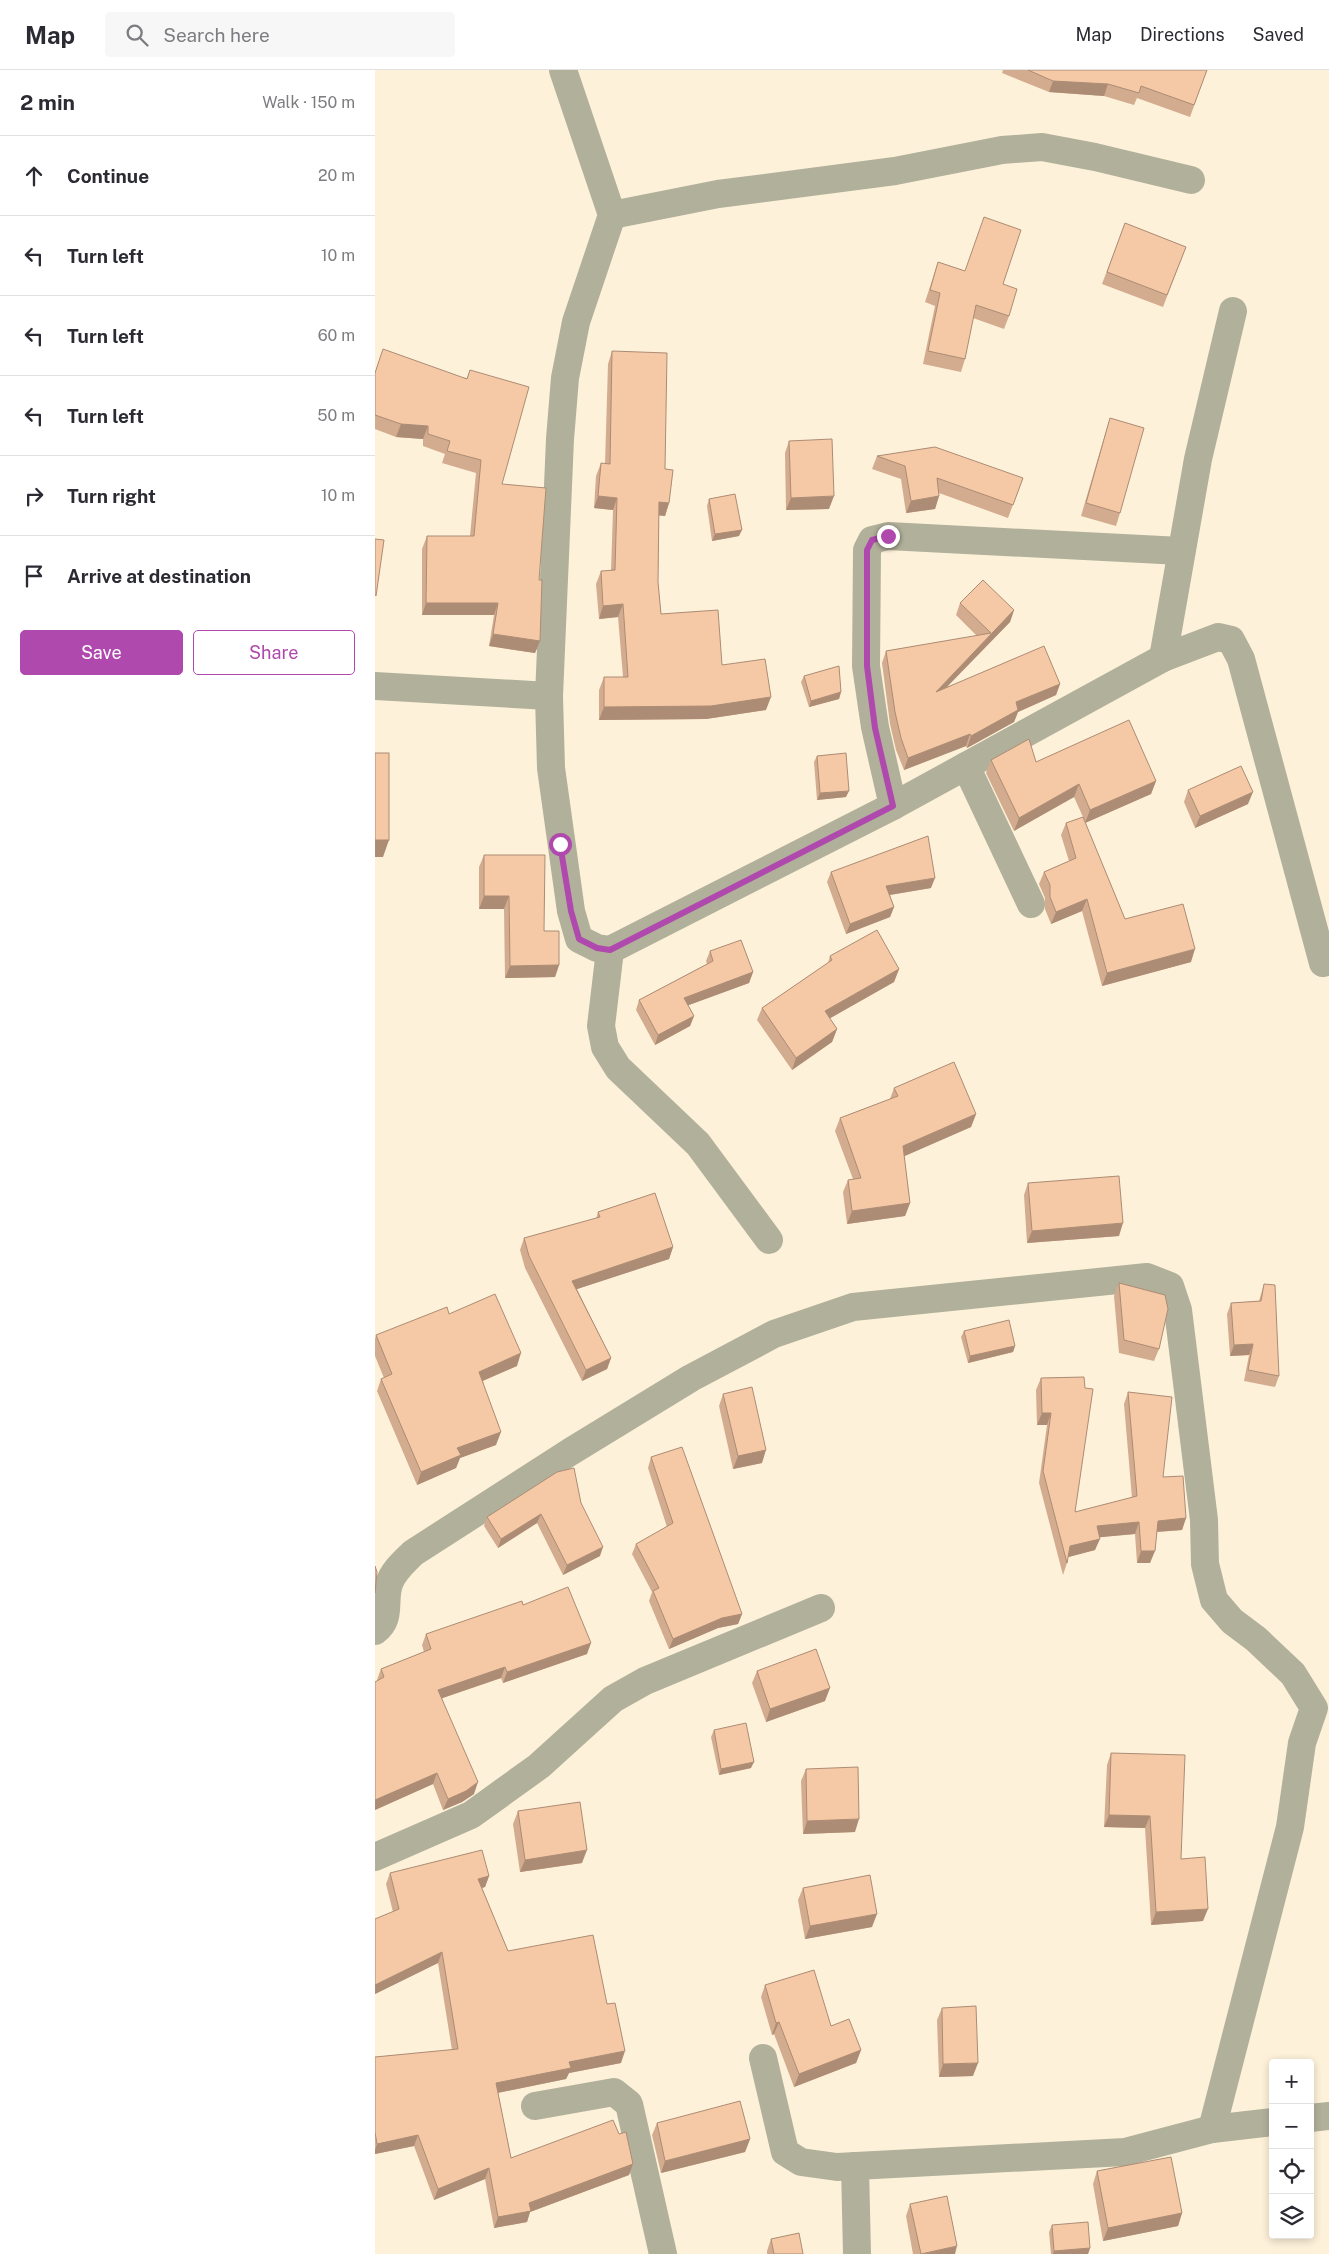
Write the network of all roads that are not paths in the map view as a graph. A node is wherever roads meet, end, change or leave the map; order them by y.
1 (563, 70) edge
2 (1191, 180) dead end
3 (612, 215) junction
4 (1233, 311) dead end
5 (1181, 551) junction
6 (1163, 658) junction
7 (375, 686) edge
8 (549, 696) junction
9 (966, 766) junction
10 (893, 806) junction
11 (1031, 904) dead end
12 (610, 950) junction
13 (1323, 963) dead end
14 (769, 1240) dead end
15 (821, 1608) dead end
16 (375, 1631) edge
17 (375, 1858) edge
18 (763, 2058) dead end
19 (535, 2106) dead end
20 (1329, 2116) edge
21 (1314, 2118) edge
22 (1269, 2122) edge
23 (1212, 2129) junction
24 (855, 2166) junction
25 (663, 2254) edge
26 (857, 2254) edge

1 - 3 street
2 - 3 street
3 - 8 street
4 - 5 street
5 - 6 street
5 - 10 street
6 - 9 street
6 - 13 street
7 - 8 street
8 - 12 street
9 - 10 street
9 - 11 street
10 - 12 street
12 - 14 street
15 - 17 street
16 - 23 street
18 - 24 street
19 - 25 street
20 - 21 street
22 - 23 street
23 - 24 street
24 - 26 street

